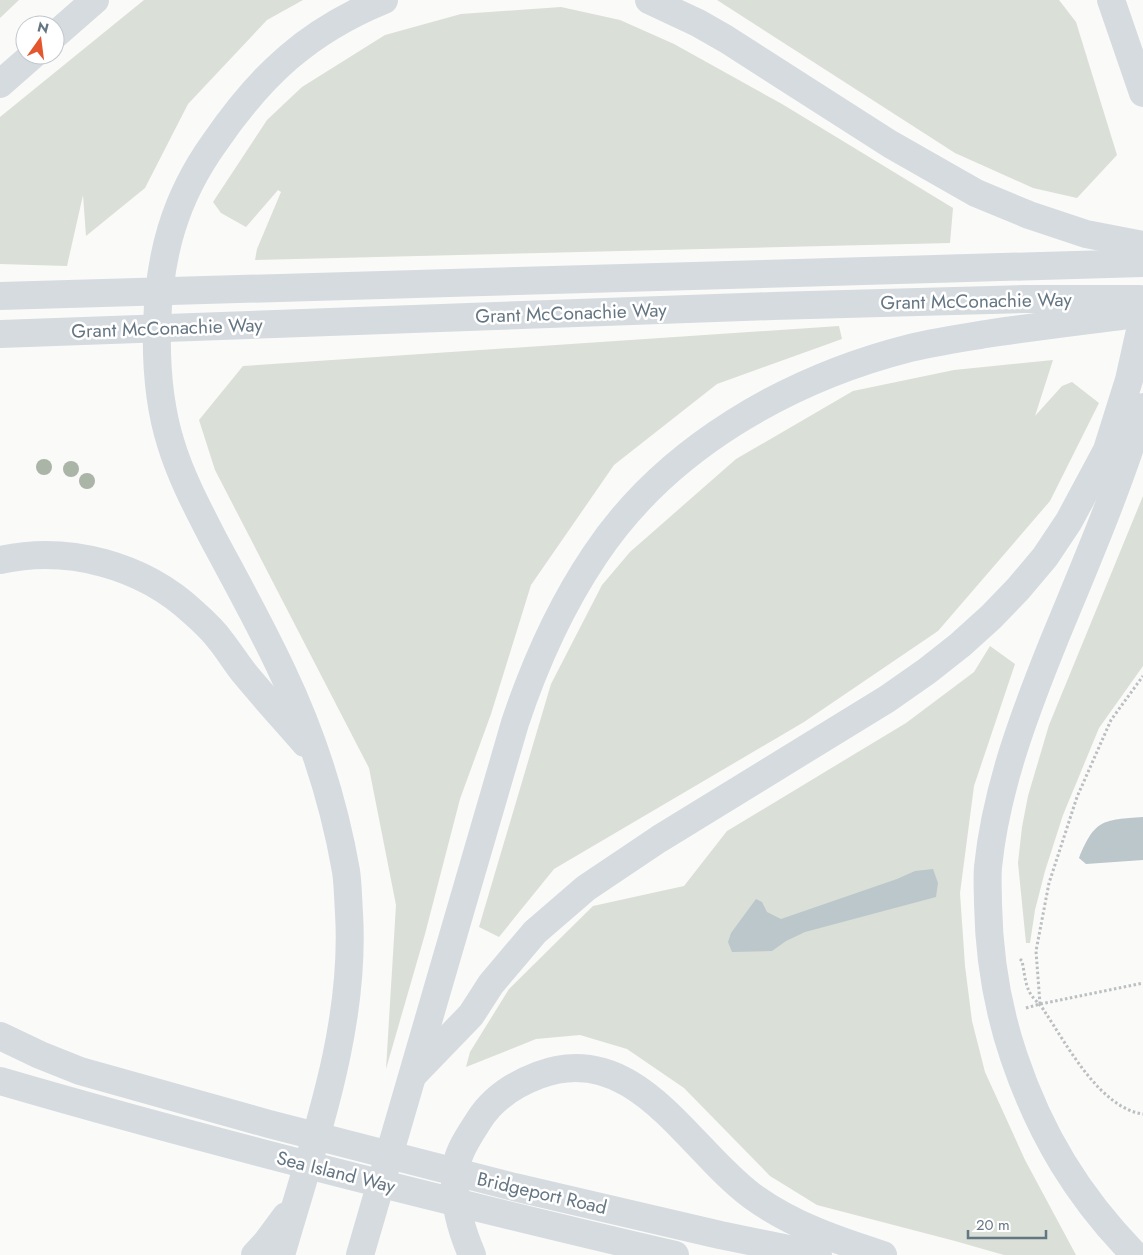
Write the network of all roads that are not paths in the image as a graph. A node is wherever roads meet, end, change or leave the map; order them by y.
1 (95, 0) edge
2 (384, 0) edge
3 (649, 0) edge
4 (1112, 0) edge
5 (65, 26) edge
6 (22, 65) edge
7 (0, 84) edge
8 (1143, 93) edge
9 (1143, 245) edge
10 (1143, 263) edge
11 (0, 296) edge
12 (1143, 300) edge
13 (1143, 315) edge
14 (0, 334) edge
15 (1143, 406) edge
16 (0, 560) edge
17 (316, 755) junction
18 (0, 1036) edge
19 (412, 1076) junction
20 (0, 1081) edge
21 (298, 1195) junction
22 (460, 1220) junction
23 (255, 1255) edge
24 (281, 1255) edge
25 (360, 1255) edge
26 (472, 1255) edge
27 (492, 1255) edge
28 (675, 1255) edge
29 (818, 1255) edge
30 (882, 1255) edge
31 (1135, 1255) edge

1 - 5 main road
2 - 17 main road
3 - 9 main road
4 - 8 main road
6 - 7 main road
10 - 11 main road, Grant McConachie Way
12 - 14 main road, Grant McConachie Way
13 - 19 main road
13 - 19 main road
15 - 31 main road
16 - 17 main road
17 - 21 main road
18 - 29 main road, Bridgeport Road
19 - 25 main road
20 - 28 main road, Sea Island Way
21 - 23 main road
21 - 24 main road
22 - 26 main road
22 - 27 main road
22 - 30 main road

